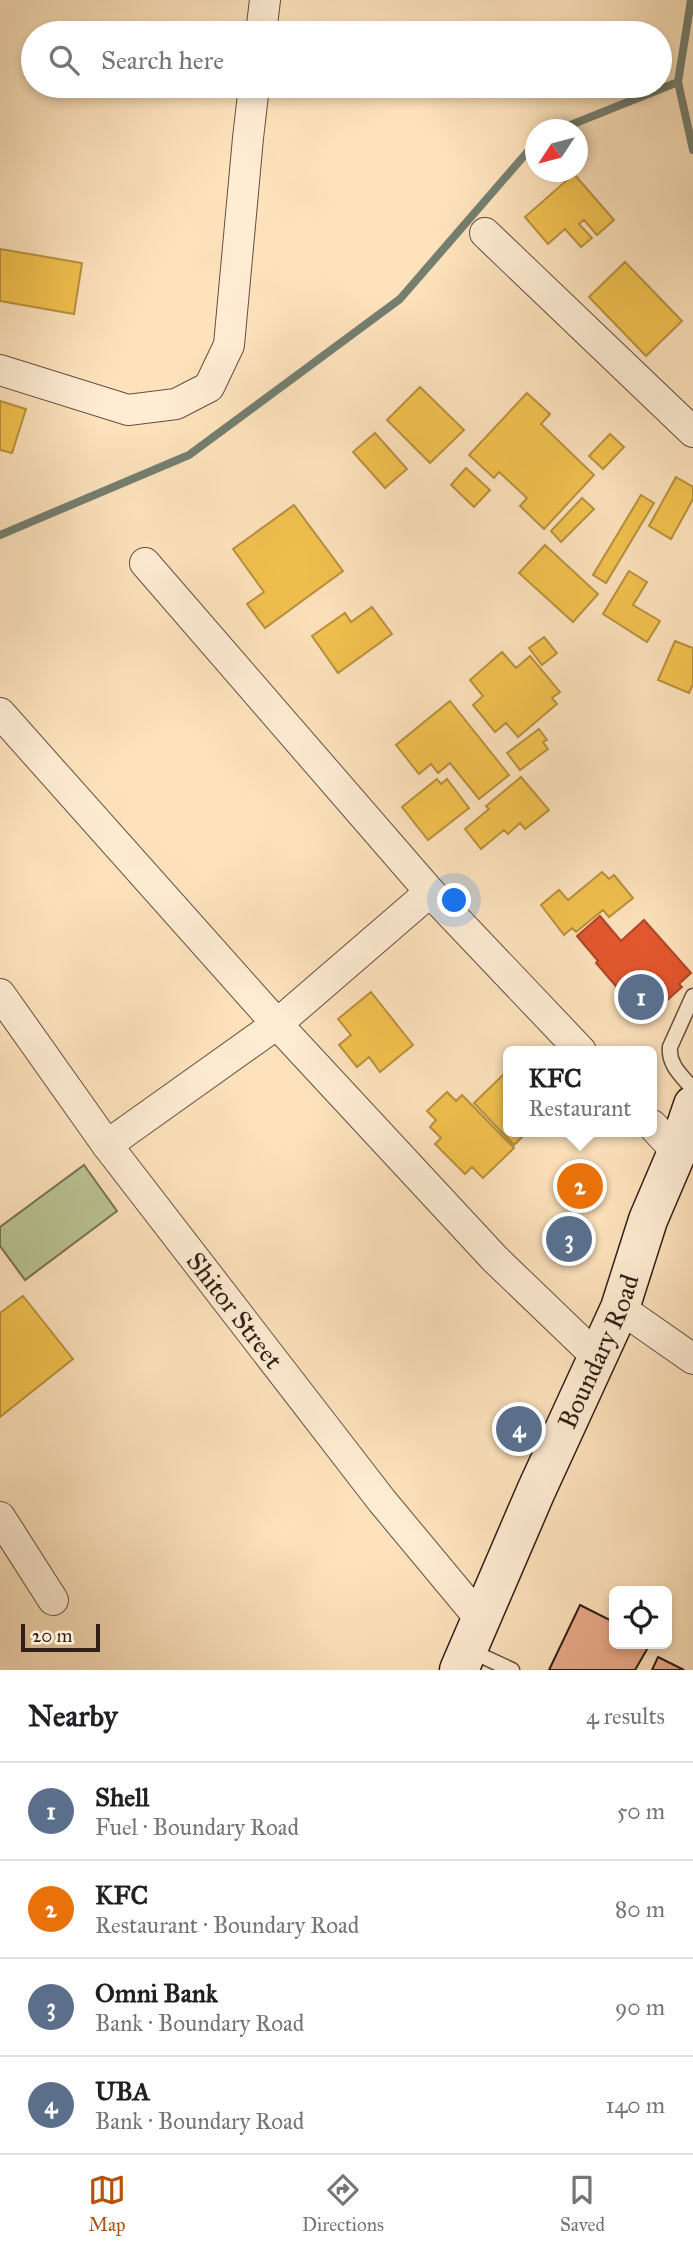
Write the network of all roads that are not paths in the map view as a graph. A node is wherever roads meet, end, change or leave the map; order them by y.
1 (265, 0) edge
2 (262, 21) edge
3 (253, 98) edge
4 (485, 233) dead end
5 (0, 370) edge
6 (693, 432) edge
7 (145, 563) dead end
8 (0, 713) edge
9 (430, 892) junction
10 (0, 993) edge
11 (693, 996) edge
12 (277, 1024) junction
13 (576, 1046) edge
14 (693, 1089) edge
15 (679, 1135) edge
16 (107, 1145) junction
17 (620, 1308) junction
18 (598, 1358) junction
19 (693, 1359) edge
20 (0, 1517) edge
21 (53, 1600) dead end
22 (469, 1646) edge
23 (512, 1670) edge

1 - 2 street
3 - 5 street
4 - 6 street
7 - 9 street
8 - 12 street
9 - 12 street
9 - 13 street
10 - 16 street, Shitor Street
11 - 14 lane
12 - 16 street
12 - 18 street
15 - 17 main road, Boundary Road
16 - 22 street, Shitor Street
17 - 18 main road, Boundary Road
17 - 19 street
18 - 22 main road, Boundary Road
20 - 21 street
22 - 23 lane

